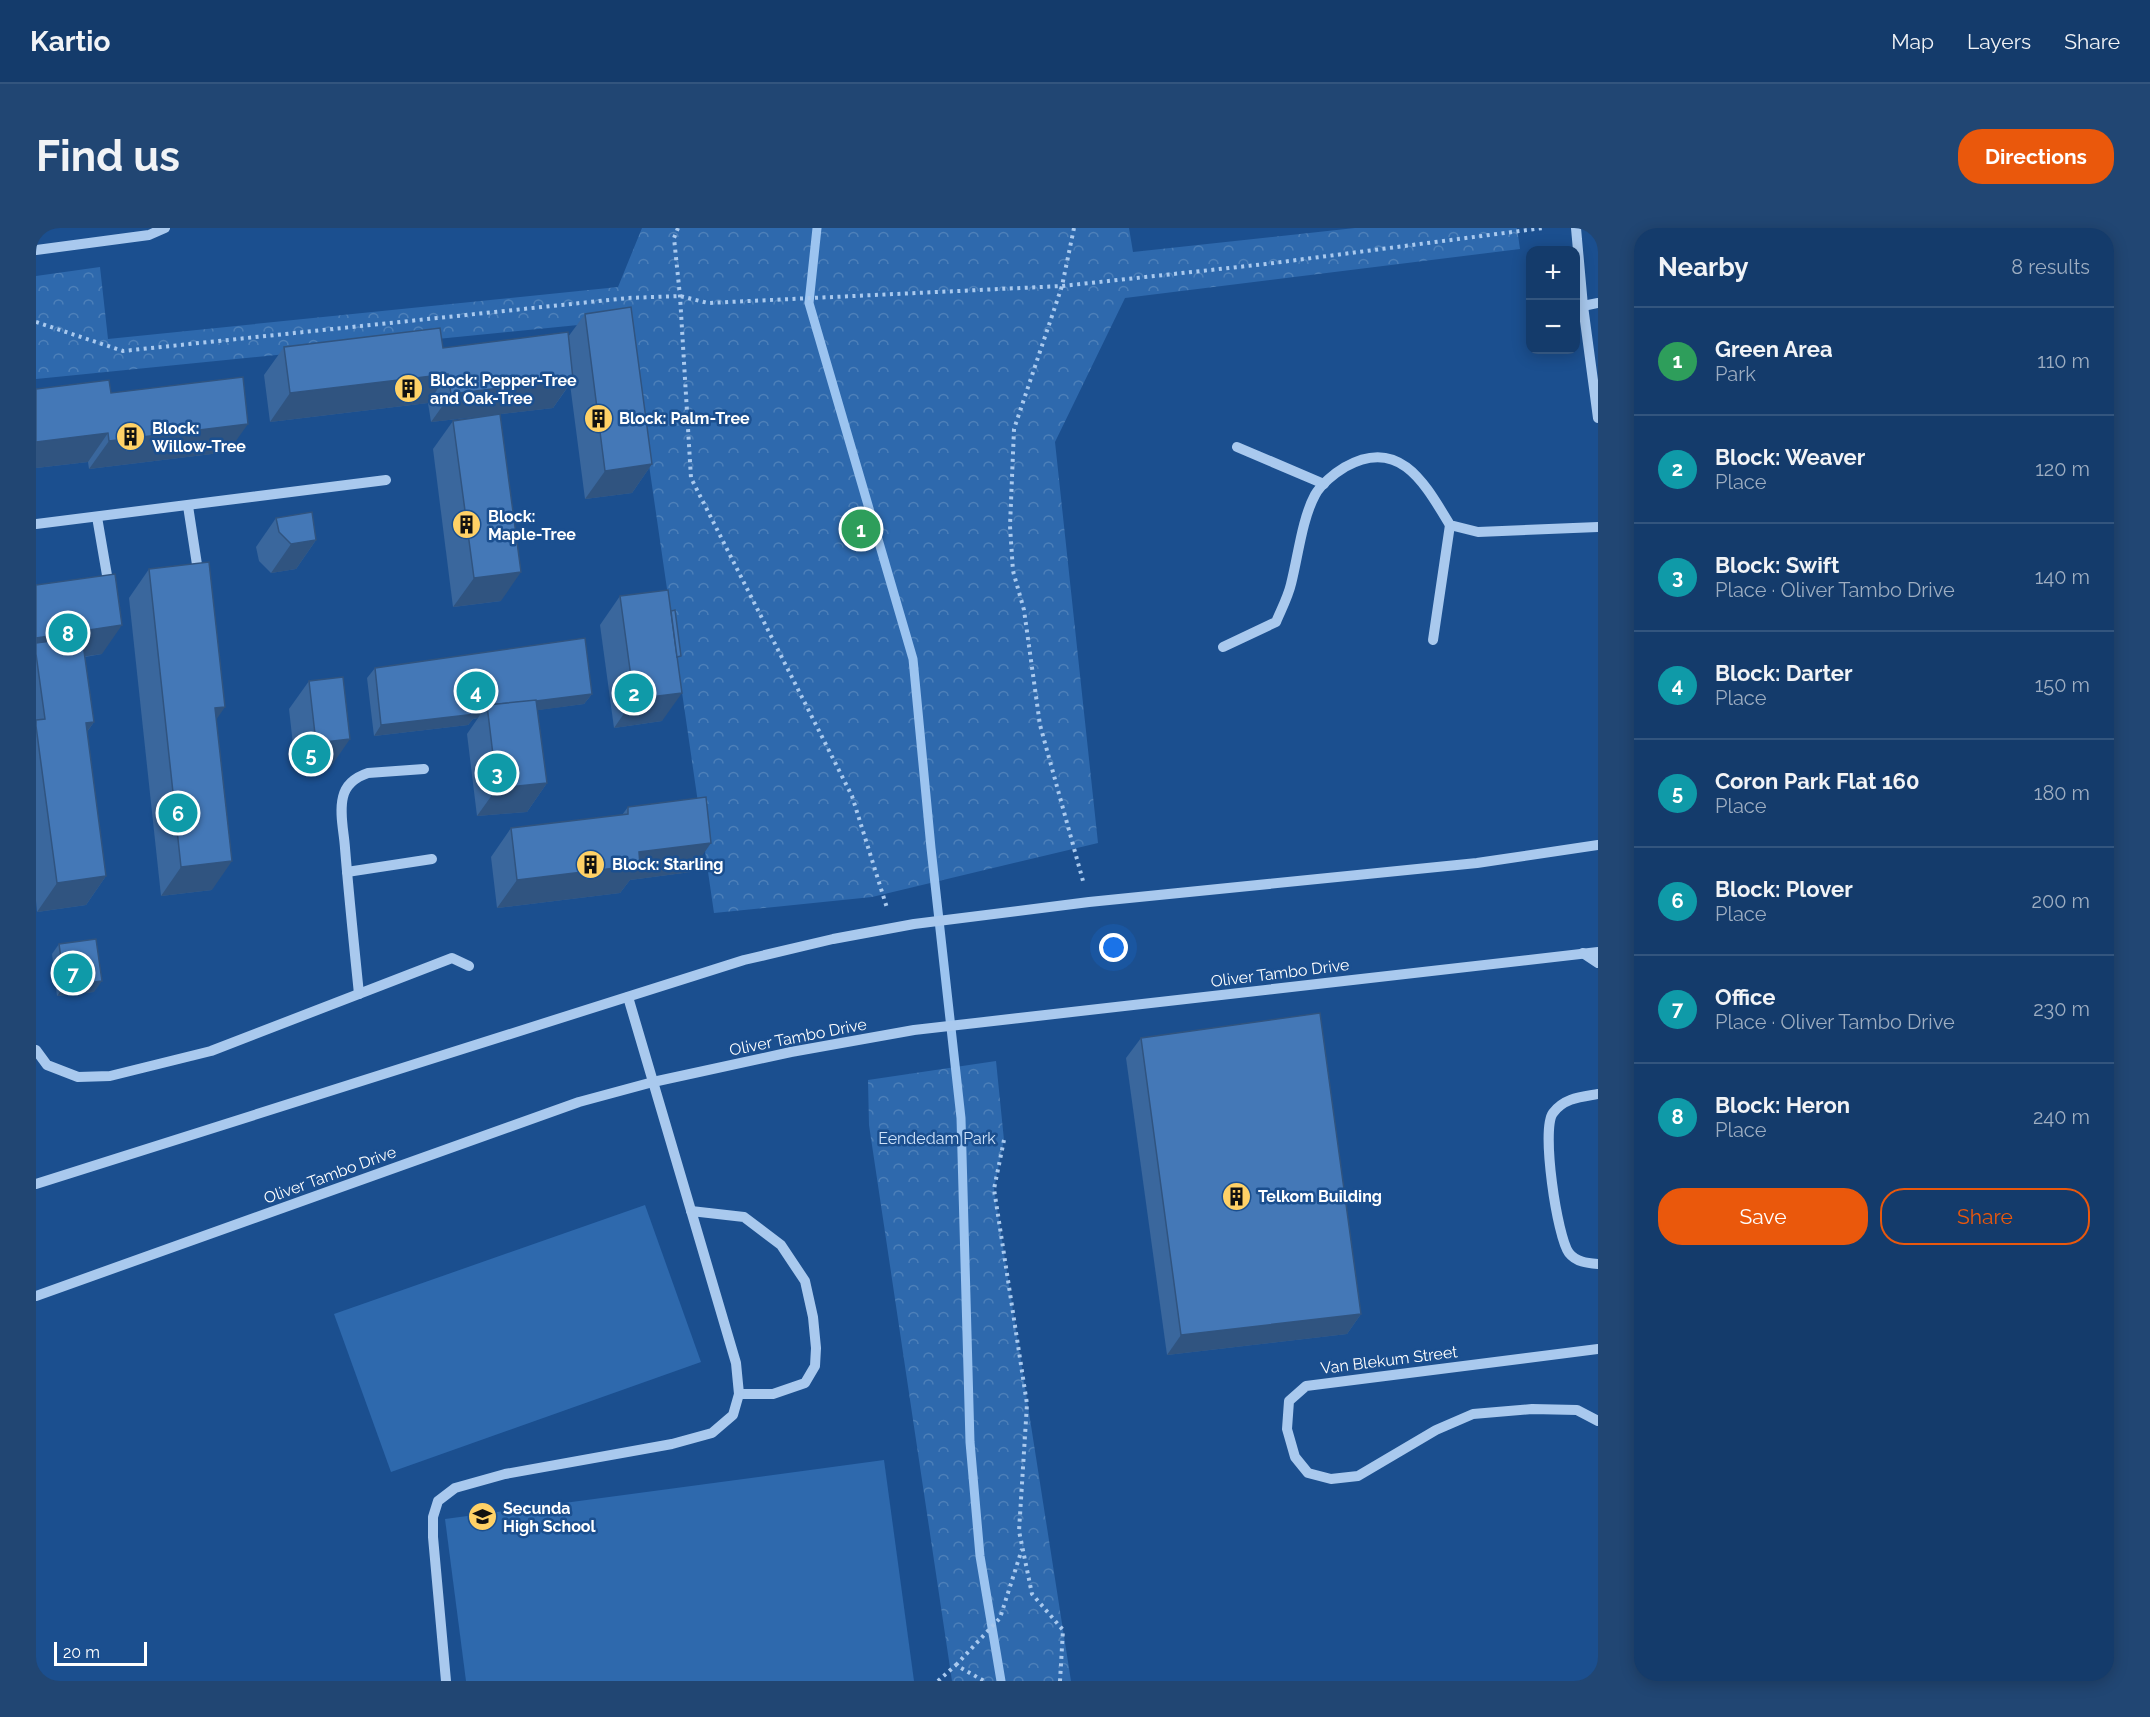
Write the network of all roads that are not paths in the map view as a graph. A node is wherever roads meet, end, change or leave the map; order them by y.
1 (165, 228) edge
2 (1576, 228) edge
3 (36, 249) edge
4 (1598, 303) edge
5 (1583, 306) junction
6 (1598, 418) edge
7 (1237, 447) dead end
8 (386, 480) dead end
9 (1324, 484) junction
10 (188, 506) junction
11 (97, 517) junction
12 (36, 524) edge
13 (1450, 525) junction
14 (1598, 527) edge
15 (198, 571) edge
16 (108, 581) edge
17 (1433, 640) dead end
18 (1223, 647) dead end
19 (424, 769) dead end
20 (1598, 845) edge
21 (432, 859) dead end
22 (347, 872) junction
23 (1598, 952) edge
24 (1583, 953) junction
25 (1598, 963) edge
26 (469, 966) dead end
27 (359, 994) junction
28 (628, 997) junction
29 (36, 1050) edge
30 (653, 1082) junction
31 (1598, 1094) edge
32 (36, 1184) edge
33 (691, 1211) junction
34 (1598, 1264) edge
35 (36, 1296) edge
36 (1598, 1349) edge
37 (739, 1394) junction
38 (1598, 1421) edge
39 (446, 1681) edge

1 - 3 street
2 - 5 street
4 - 5 street
5 - 6 street
7 - 9 street
8 - 10 street
9 - 13 street
9 - 18 street
10 - 11 street
10 - 15 street
11 - 12 street
11 - 16 street
13 - 14 street
13 - 17 street
19 - 22 street
20 - 28 street
21 - 22 street
22 - 27 street
23 - 24 street, Oliver Tambo Drive
24 - 25 street
24 - 30 street, Oliver Tambo Drive
26 - 27 street
27 - 29 street
28 - 30 street
28 - 32 street
30 - 33 street
30 - 35 street, Oliver Tambo Drive
31 - 34 street
33 - 37 street
33 - 37 street
36 - 38 street, Van Blekum Street
37 - 39 street

